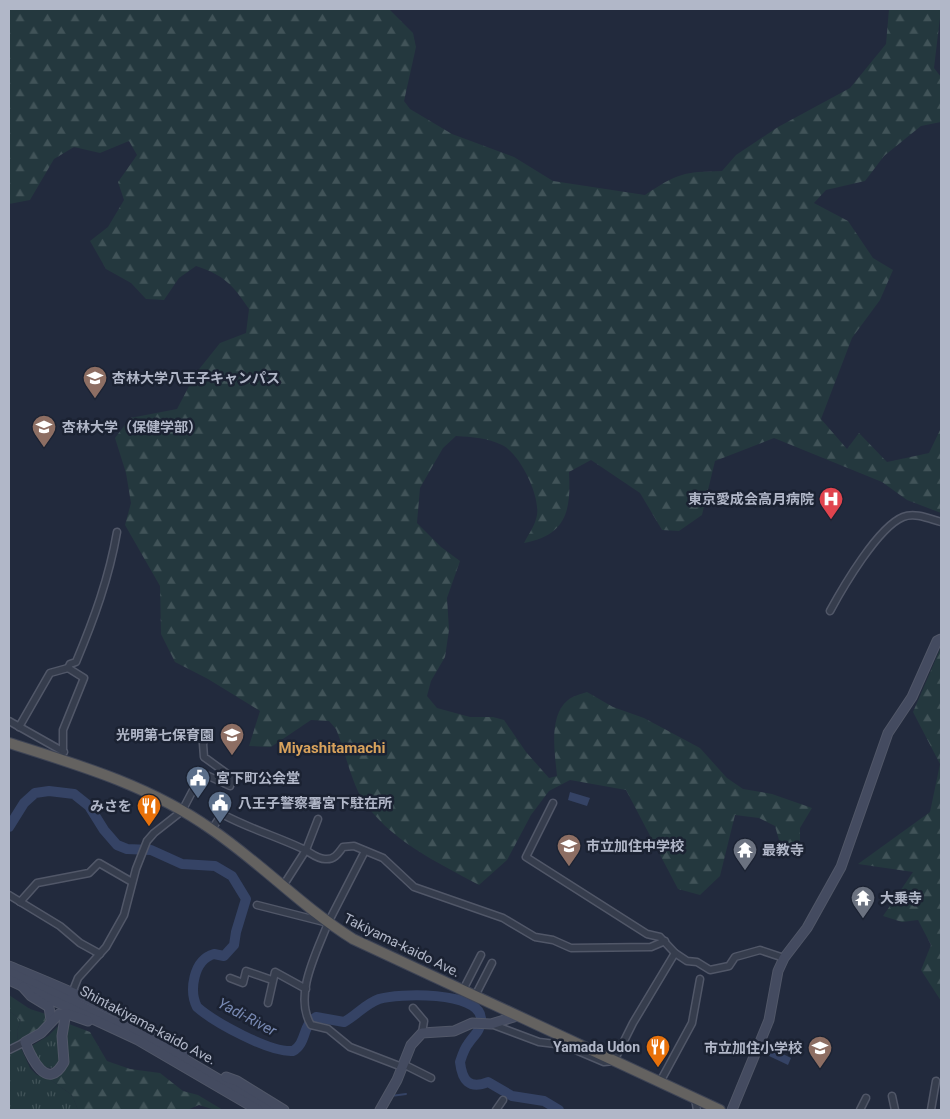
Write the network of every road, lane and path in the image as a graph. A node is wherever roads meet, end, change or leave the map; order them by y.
1 (941, 522) edge
2 (117, 532) dead end
3 (830, 611) dead end
4 (940, 638) edge
5 (68, 668) junction
6 (9, 721) edge
7 (19, 727) junction
8 (206, 735) dead end
9 (9, 743) edge
10 (65, 755) junction
11 (553, 803) dead end
12 (182, 811) junction
13 (318, 819) dead end
14 (212, 829) junction
15 (306, 850) junction
16 (365, 850) junction
17 (132, 882) junction
18 (283, 886) junction
19 (9, 895) edge
20 (20, 902) junction
21 (257, 905) dead end
22 (328, 923) junction
23 (664, 941) junction
24 (675, 953) junction
25 (100, 954) junction
26 (481, 955) dead end
27 (784, 958) junction
28 (492, 963) dead end
29 (9, 966) edge
30 (9, 972) edge
31 (230, 978) dead end
32 (700, 979) dead end
33 (9, 980) edge
34 (272, 980) junction
35 (20, 985) junction
36 (306, 989) junction
37 (463, 990) junction
38 (72, 994) junction
39 (475, 996) junction
40 (268, 1003) dead end
41 (413, 1008) dead end
42 (517, 1016) junction
43 (65, 1018) dead end
44 (51, 1020) junction
45 (484, 1023) junction
46 (112, 1028) junction
47 (420, 1035) junction
48 (25, 1042) junction
49 (9, 1050) edge
50 (187, 1060) junction
51 (614, 1061) junction
52 (402, 1066) junction
53 (205, 1070) junction
54 (431, 1078) dead end
55 (936, 1080) dead end
56 (660, 1082) junction
57 (892, 1096) dead end
58 (866, 1098) dead end
59 (695, 1099) junction
60 (503, 1100) dead end
61 (258, 1110) edge
62 (271, 1110) edge
63 (284, 1110) edge
64 (380, 1110) edge
65 (496, 1110) edge
66 (697, 1110) edge
67 (720, 1110) edge
68 (732, 1110) edge
69 (860, 1110) edge
70 (895, 1110) edge
71 (931, 1110) edge

1 - 3 street
2 - 5 street
4 - 27 main road
5 - 7 street
5 - 10 street
6 - 7 street
7 - 10 street
8 - 12 street
9 - 10 highway, Takiyama-kaido Ave.
10 - 12 highway, Takiyama-kaido Ave.
11 - 23 street
12 - 14 highway, Takiyama-kaido Ave.
12 - 17 street
13 - 15 street
14 - 15 street
14 - 18 highway, Takiyama-kaido Ave.
15 - 16 street
15 - 18 street
16 - 22 street
16 - 23 street
17 - 20 street
17 - 25 street
18 - 22 highway, Takiyama-kaido Ave.
19 - 20 street
20 - 25 street
21 - 22 street
22 - 36 street
22 - 37 highway, Takiyama-kaido Ave.
23 - 24 street
24 - 27 street
24 - 51 street
25 - 38 street
26 - 37 street
27 - 68 main road
28 - 39 street
29 - 38 main road
30 - 50 main road, Shintakiyama-kaido Ave.
31 - 34 street
32 - 56 street
33 - 35 main road, Shintakiyama-kaido Ave.
34 - 36 street
34 - 40 street
35 - 44 main road
35 - 46 main road, Shintakiyama-kaido Ave.
36 - 52 street
37 - 39 highway, Takiyama-kaido Ave.
38 - 50 main road
39 - 42 highway, Takiyama-kaido Ave.
41 - 47 street
42 - 45 main road
42 - 51 highway, Takiyama-kaido Ave.
43 - 48 main road
44 - 46 main road
44 - 48 main road
45 - 47 main road
45 - 51 street
46 - 61 main road, Shintakiyama-kaido Ave.
47 - 52 main road
48 - 49 street
50 - 53 main road, Shintakiyama-kaido Ave.
51 - 56 highway, Takiyama-kaido Ave.
52 - 54 street
52 - 64 main road
53 - 62 main road, Shintakiyama-kaido Ave.
53 - 63 main road
55 - 71 street
56 - 59 highway, Takiyama-kaido Ave.
57 - 70 street
58 - 69 street
59 - 66 street
59 - 67 highway, Takiyama-kaido Ave.
60 - 65 street

